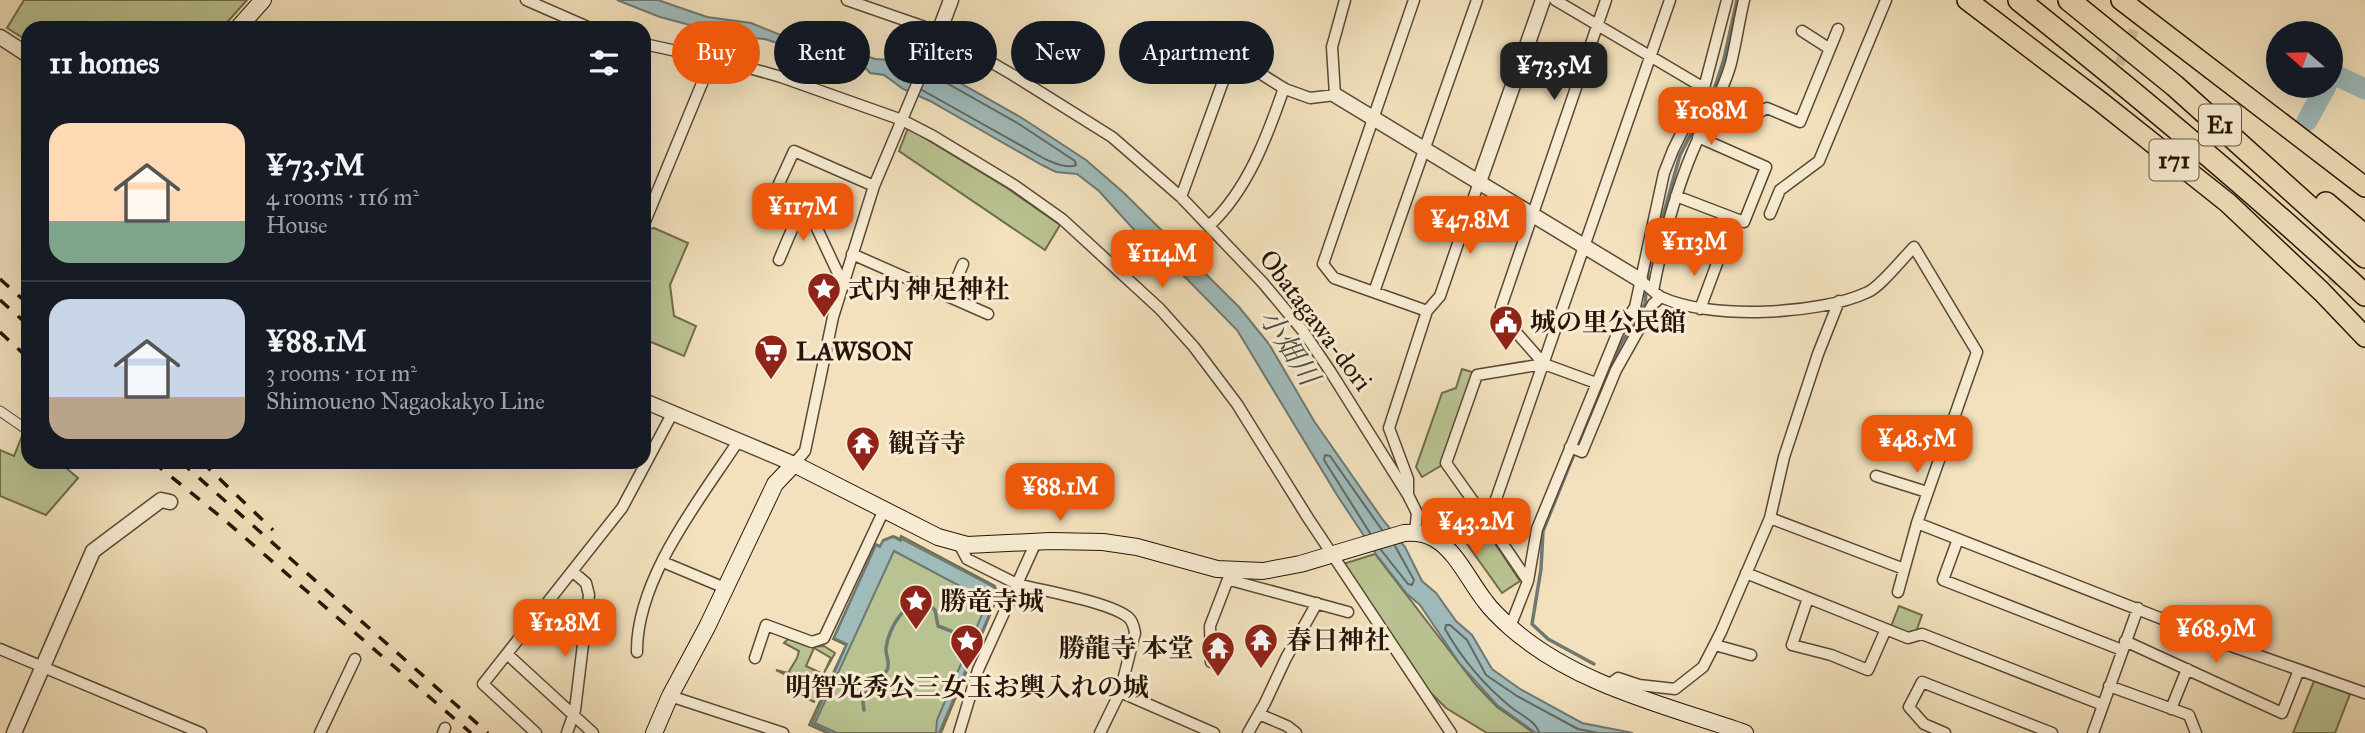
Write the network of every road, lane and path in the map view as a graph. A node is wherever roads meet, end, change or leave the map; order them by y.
1 (263, 0) edge
2 (526, 0) edge
3 (847, 0) edge
4 (951, 0) edge
5 (1345, 0) edge
6 (1414, 0) edge
7 (1477, 0) edge
8 (1543, 0) edge
9 (1555, 0) edge
10 (1606, 0) edge
11 (1670, 0) edge
12 (1727, 0) edge
13 (1744, 0) edge
14 (1886, 0) edge
15 (1967, 0) edge
16 (2019, 0) edge
17 (2069, 0) edge
18 (2121, 0) edge
19 (244, 21) edge
20 (574, 21) edge
21 (896, 21) edge
22 (943, 21) edge
23 (1597, 25) junction
24 (1838, 29) dead end
25 (1802, 31) dead end
26 (0, 37) edge
27 (651, 46) edge
28 (1830, 49) junction
29 (21, 50) edge
30 (672, 50) edge
31 (1650, 56) junction
32 (997, 70) edge
33 (760, 72) edge
34 (2111, 80) tunnel mouth
35 (702, 84) edge
36 (917, 84) edge
37 (1283, 88) junction
38 (1704, 88) junction
39 (1335, 95) junction
40 (1717, 102) junction
41 (2101, 102) junction
42 (903, 117) junction
43 (1374, 119) junction
44 (1698, 137) junction
45 (1425, 149) junction
46 (1479, 182) junction
47 (874, 186) junction
48 (2365, 187) edge
49 (1676, 196) junction
50 (1181, 197) junction
51 (651, 207) edge
52 (799, 213) junction
53 (1532, 214) junction
54 (1770, 214) dead end
55 (1210, 225) junction
56 (2365, 236) edge
57 (1585, 246) junction
58 (852, 254) junction
59 (2365, 257) edge
60 (1719, 258) dead end
61 (779, 260) dead end
62 (963, 264) dead end
63 (1640, 280) junction
64 (843, 284) junction
65 (1374, 292) junction
66 (1657, 294) junction
67 (2365, 295) edge
68 (949, 297) junction
69 (1839, 301) junction
70 (1700, 309) junction
71 (1427, 311) junction
72 (988, 314) dead end
73 (2365, 337) edge
74 (1544, 364) junction
75 (1596, 383) junction
76 (651, 404) edge
77 (0, 411) edge
78 (672, 414) junction
79 (21, 426) edge
80 (739, 440) junction
81 (1570, 447) junction
82 (651, 453) edge
83 (794, 464) junction
84 (643, 469) edge
85 (1876, 476) dead end
86 (1927, 492) junction
87 (1408, 495) junction
88 (170, 502) dead end
89 (884, 510) junction
90 (1770, 518) junction
91 (1488, 522) junction
92 (1917, 523) junction
93 (1415, 532) junction
94 (1958, 538) junction
95 (1036, 542) junction
96 (959, 544) junction
97 (1335, 553) junction
98 (663, 562) junction
99 (1904, 569) junction
100 (572, 571) junction
101 (1746, 573) junction
102 (1230, 575) junction
103 (1528, 581) junction
104 (1017, 584) junction
105 (725, 588) junction
106 (1898, 592) dead end
107 (1808, 598) junction
108 (1317, 603) junction
109 (2138, 608) junction
110 (1348, 612) dead end
111 (1510, 627) junction
112 (1886, 629) junction
113 (1715, 645) junction
114 (2124, 645) junction
115 (0, 649) edge
116 (637, 652) dead end
117 (507, 653) junction
118 (1751, 655) dead end
119 (755, 658) dead end
120 (355, 659) dead end
121 (1211, 662) dead end
122 (43, 667) junction
123 (2187, 669) junction
124 (2299, 670) junction
125 (1608, 685) junction
126 (2109, 686) junction
127 (1120, 692) junction
128 (2365, 693) edge
129 (670, 696) junction
130 (2103, 705) junction
131 (2171, 709) junction
132 (1259, 714) junction
133 (573, 715) junction
134 (13, 733) edge
135 (201, 733) edge
136 (320, 733) edge
137 (536, 733) edge
138 (567, 733) edge
139 (593, 733) edge
140 (654, 733) edge
141 (783, 733) edge
142 (959, 733) edge
143 (1100, 733) edge
144 (1214, 733) edge
145 (1248, 733) edge
146 (1296, 733) edge
147 (1451, 733) edge
148 (1745, 733) edge
149 (1945, 733) edge
150 (2052, 733) edge
151 (2093, 733) edge
152 (2196, 733) edge

1 - 19 main road
2 - 20 street
3 - 21 street, Obatagawa-dori
4 - 22 street
5 - 39 street
6 - 43 street
7 - 45 street
8 - 46 street
9 - 23 street
10 - 23 street
11 - 31 street
12 - 38 street
13 - 40 street
14 - 54 street
15 - 41 highway, 171
16 - 67 highway, E1
17 - 56 highway, E1
17 - 59 highway, E1
18 - 48 highway
23 - 31 street
23 - 53 street
24 - 28 street
25 - 28 street
26 - 29 street
27 - 30 street
28 - 40 street
31 - 38 street
31 - 57 street
32 - 50 street, Obatagawa-dori
33 - 42 street
34 - 41 street
35 - 51 street
36 - 42 street
37 - 39 street
37 - 50 street
37 - 55 street
38 - 63 street
39 - 43 street
40 - 44 street
41 - 73 highway, 171
42 - 47 street
42 - 97 street
43 - 45 street
43 - 65 street
44 - 49 street
44 - 49 street
45 - 46 street
45 - 65 street
46 - 53 street
46 - 71 street
47 - 52 street
47 - 58 street
49 - 66 street
50 - 55 street, Obatagawa-dori
52 - 61 street
52 - 64 street
53 - 57 street
53 - 74 street
55 - 87 street, Obatagawa-dori
57 - 63 street
57 - 74 street
58 - 64 street
58 - 68 street
60 - 70 street
62 - 68 street
63 - 66 street
63 - 75 street
64 - 83 street
65 - 71 street
66 - 70 street
66 - 81 street
68 - 72 street
69 - 70 street
69 - 86 street
69 - 90 street
71 - 87 street
74 - 75 street
74 - 91 street
74 - 91 street
75 - 81 street
76 - 78 street
77 - 79 street
78 - 80 street
78 - 82 street
80 - 83 street
80 - 98 street
81 - 103 street
83 - 89 main road
83 - 105 main road
84 - 100 street
85 - 86 street
86 - 92 street
87 - 93 street, Obatagawa-dori
88 - 122 street
89 - 96 main road
89 - 119 street
90 - 99 street
90 - 101 street
91 - 103 street
92 - 94 street
92 - 99 street
93 - 97 main road
93 - 111 main road
94 - 109 street
94 - 114 street
95 - 96 main road
95 - 102 main road
95 - 104 street
96 - 104 street
97 - 102 main road
97 - 147 street
98 - 105 street
98 - 116 street
99 - 106 street
100 - 117 street
100 - 133 street
101 - 107 street
101 - 113 street
102 - 108 street
102 - 121 street
103 - 111 street
104 - 127 street
104 - 142 street
105 - 129 main road
107 - 112 street
107 - 112 street
108 - 110 street
108 - 132 street
109 - 114 street
109 - 124 street
111 - 125 main road
112 - 130 street
113 - 118 street
113 - 125 street
114 - 123 street
114 - 126 street
115 - 122 street
117 - 133 street
117 - 137 street
120 - 136 street
122 - 134 street
122 - 135 street
123 - 124 street
123 - 131 street
124 - 128 street
125 - 148 main road
126 - 130 street
126 - 131 street
127 - 143 street
127 - 144 street
129 - 140 main road
129 - 141 street
130 - 151 street
131 - 152 street
132 - 145 street
132 - 146 street
133 - 138 street
133 - 139 street
149 - 150 street

